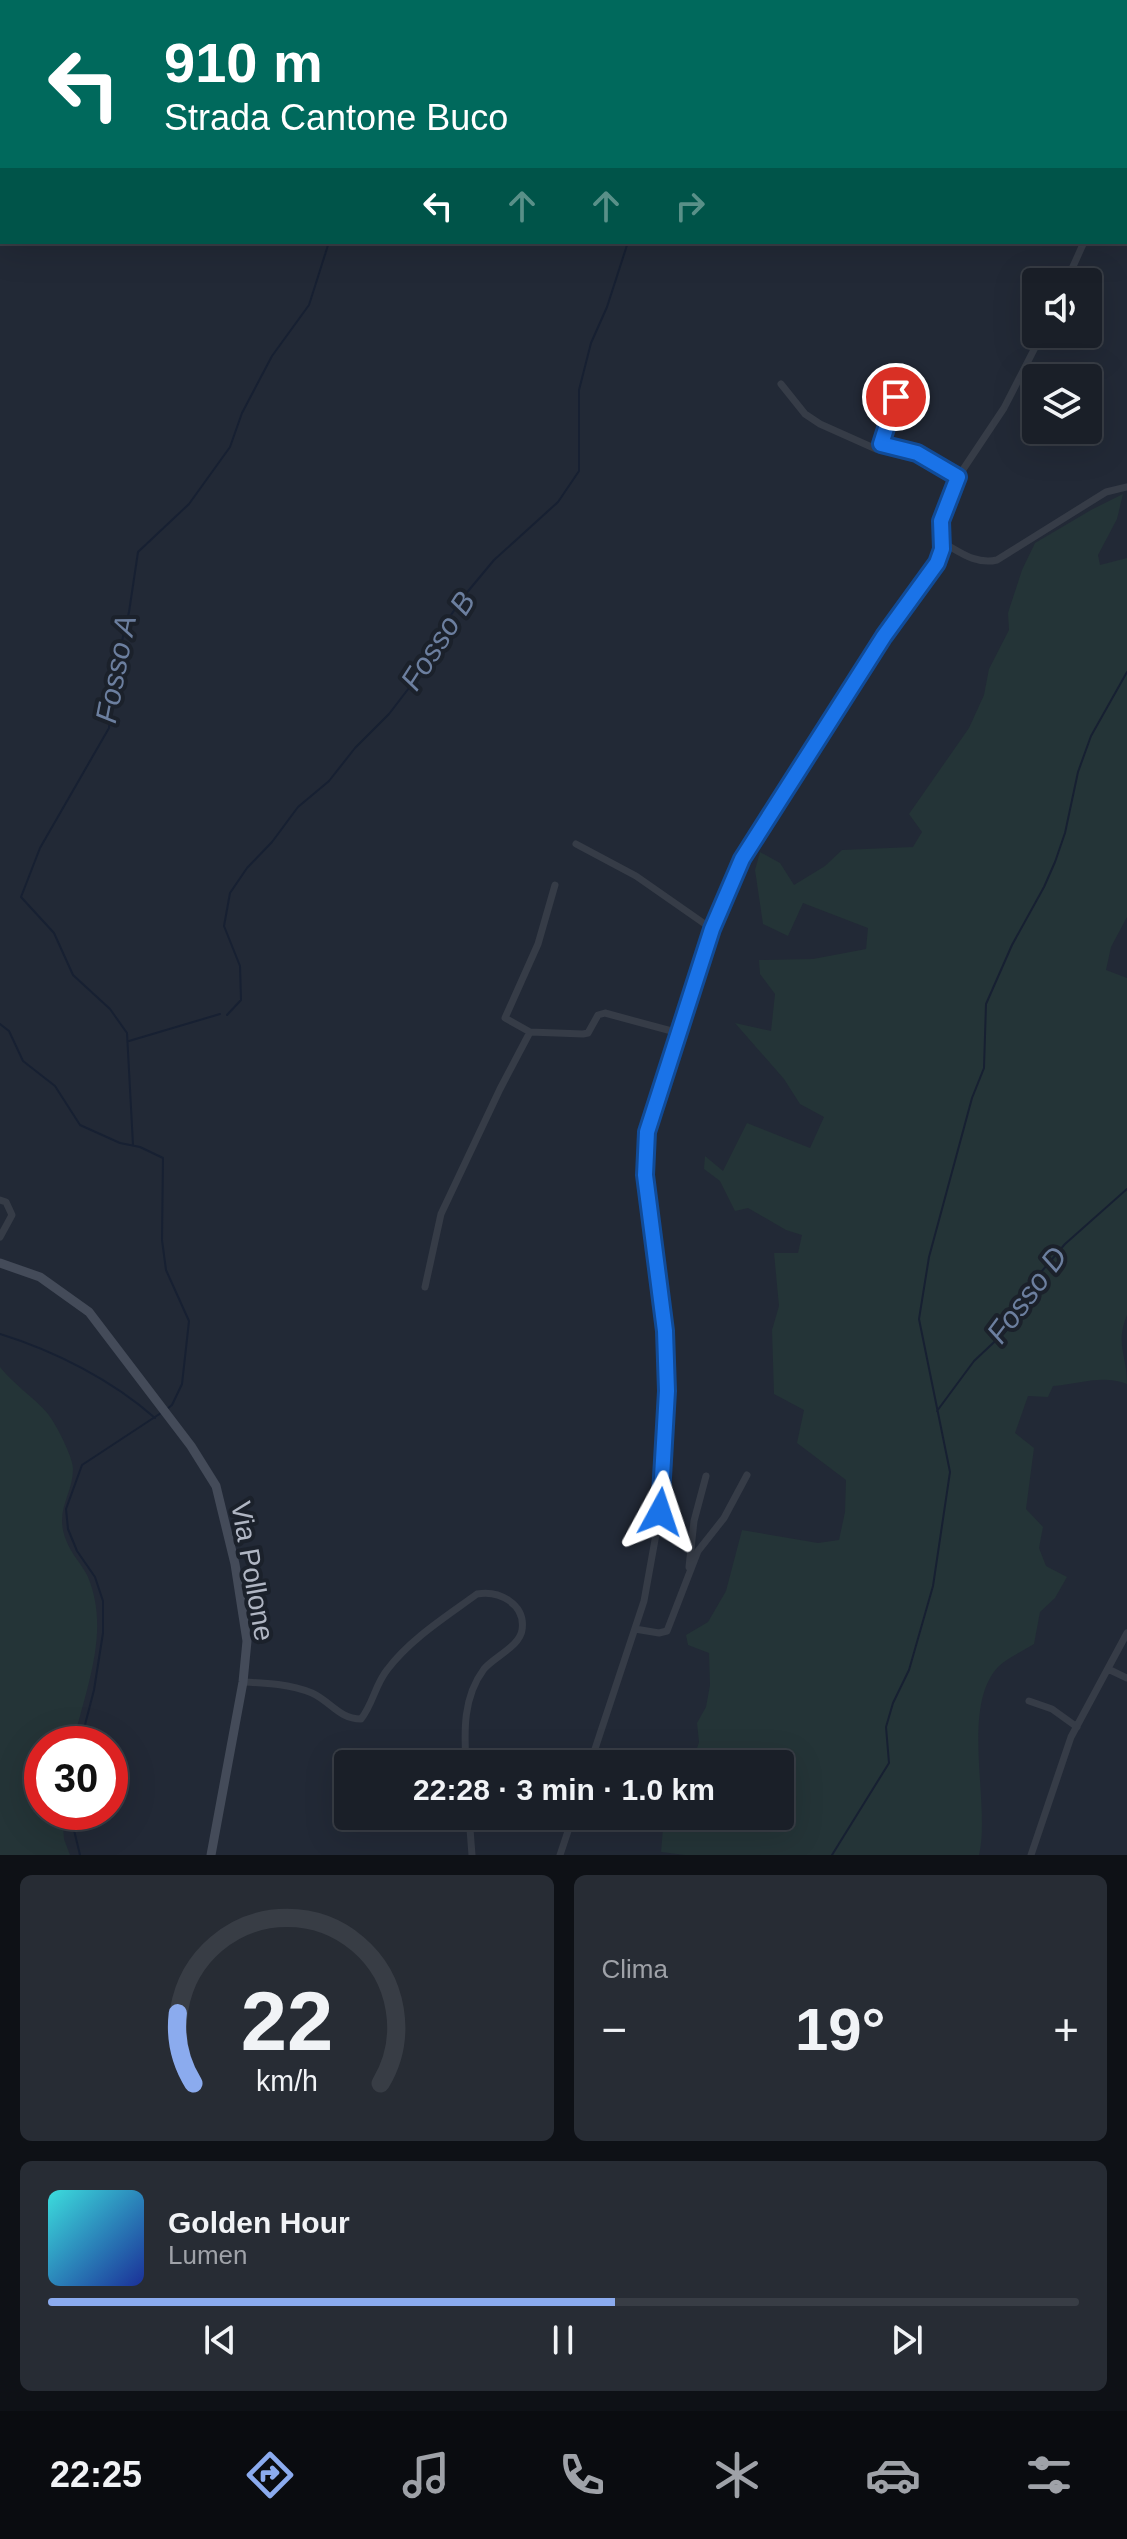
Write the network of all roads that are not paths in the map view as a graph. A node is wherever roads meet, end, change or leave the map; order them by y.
1 (1083, 244) edge
2 (1072, 268) edge
3 (1035, 348) edge
4 (781, 384) dead end
5 (896, 397) dead end
6 (881, 444) junction
7 (958, 477) junction
8 (1127, 487) edge
9 (942, 542) junction
10 (576, 844) dead end
11 (555, 885) dead end
12 (712, 929) junction
13 (530, 1032) junction
14 (679, 1033) junction
15 (0, 1200) edge
16 (0, 1237) edge
17 (0, 1263) edge
18 (425, 1287) dead end
19 (747, 1475) dead end
20 (706, 1476) dead end
21 (689, 1569) junction
22 (635, 1629) junction
23 (1127, 1633) edge
24 (1108, 1669) junction
25 (1127, 1678) edge
26 (243, 1682) junction
27 (1029, 1701) dead end
28 (1077, 1727) junction
29 (465, 1750) edge
30 (595, 1750) edge
31 (470, 1830) edge
32 (568, 1830) edge
33 (211, 1855) edge
34 (472, 1855) edge
35 (560, 1855) edge
36 (1031, 1855) edge

1 - 2 street
3 - 7 street
4 - 6 street
5 - 6 street
6 - 7 street
7 - 9 street
8 - 9 street
9 - 12 street
10 - 12 street
11 - 13 street
12 - 14 street
13 - 14 street
13 - 18 street
14 - 22 street
15 - 16 street
17 - 26 street, Via Pollone
19 - 21 street
20 - 21 street
21 - 22 street
22 - 30 street
23 - 24 street
24 - 25 street
24 - 28 street
26 - 29 street
26 - 33 street, Via Pollone
27 - 28 street
28 - 36 street
31 - 34 street
32 - 35 street

